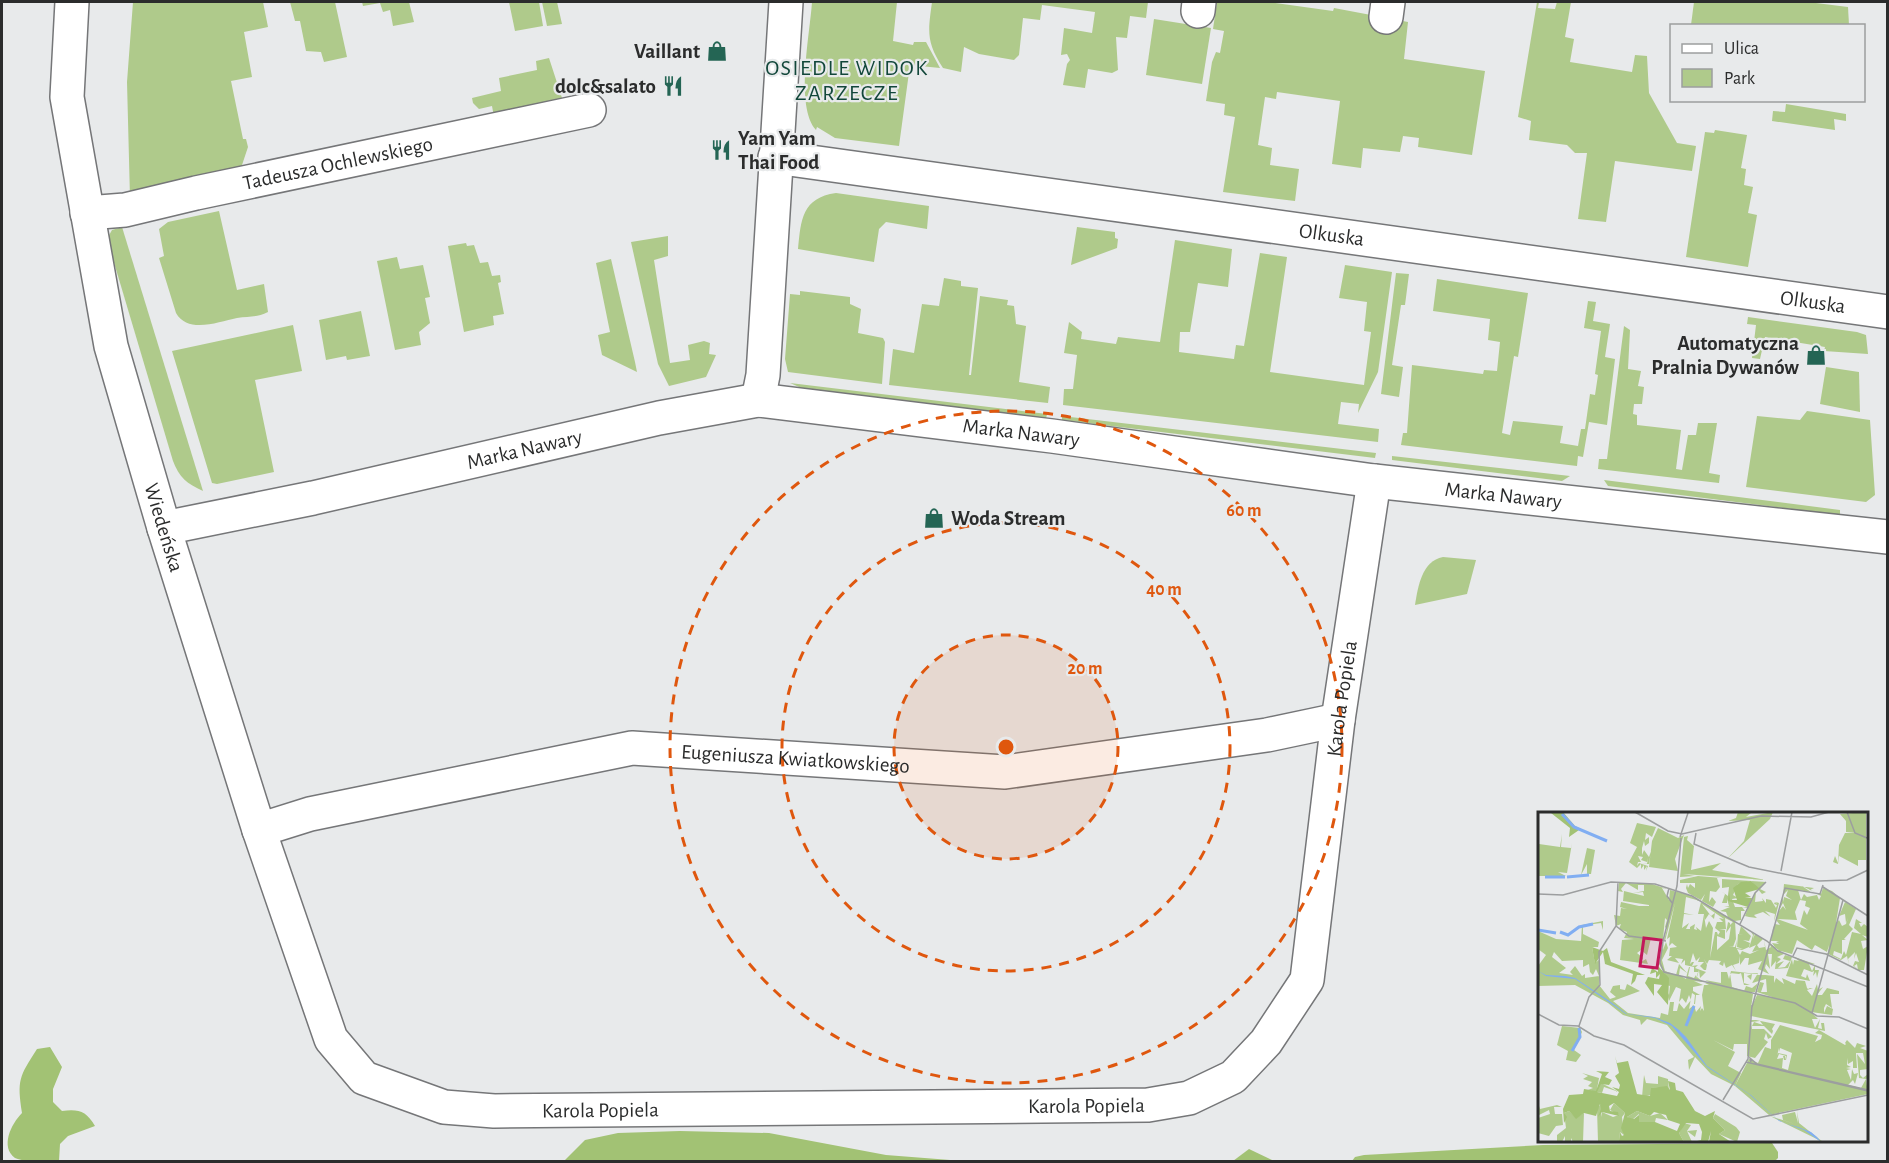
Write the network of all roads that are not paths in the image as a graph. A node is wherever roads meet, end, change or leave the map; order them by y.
1 (72, 2) edge
2 (786, 2) edge
3 (589, 110) dead end
4 (775, 157) junction
5 (87, 213) junction
6 (1887, 312) edge
7 (758, 400) junction
8 (1374, 481) junction
9 (164, 528) junction
10 (1887, 537) edge
11 (1338, 720) junction
12 (259, 830) junction
13 (331, 1039) joint

1 - 5 street, Wiedeńska
2 - 4 street
3 - 5 street, Tadeusza Ochlewskiego
4 - 6 street, Olkuska
4 - 7 street
5 - 9 street, Wiedeńska
7 - 8 street, Marka Nawary
7 - 9 street, Marka Nawary
8 - 10 street, Marka Nawary
8 - 11 street, Karola Popiela
9 - 12 street, Wiedeńska
11 - 12 street, Eugeniusza Kwiatkowskiego
11 - 13 street, Karola Popiela
12 - 13 street, Wiedeńska

